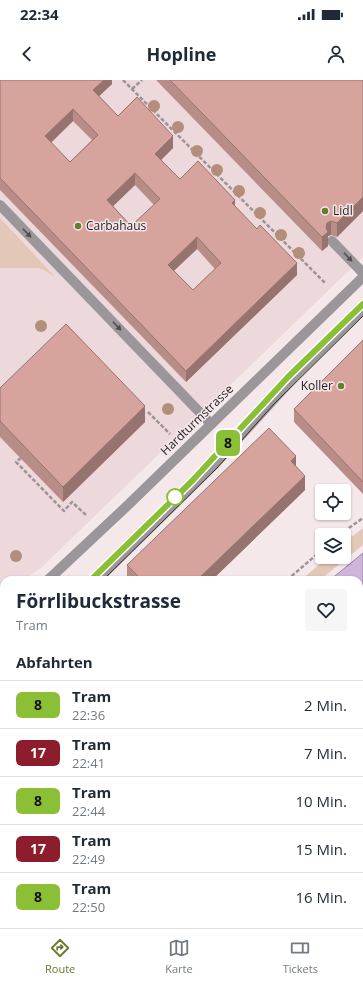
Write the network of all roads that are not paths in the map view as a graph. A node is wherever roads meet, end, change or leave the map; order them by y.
1 (0, 205) edge
2 (332, 241) dead end
3 (363, 274) edge
4 (363, 277) edge
5 (363, 310) edge
6 (211, 424) junction
7 (52, 576) edge
8 (101, 576) edge

1 -> 6 street
2 -> 3 street
4 - 6 street, Hardturmstrasse
5 - 8 street
6 - 7 street, Hardturmstrasse

